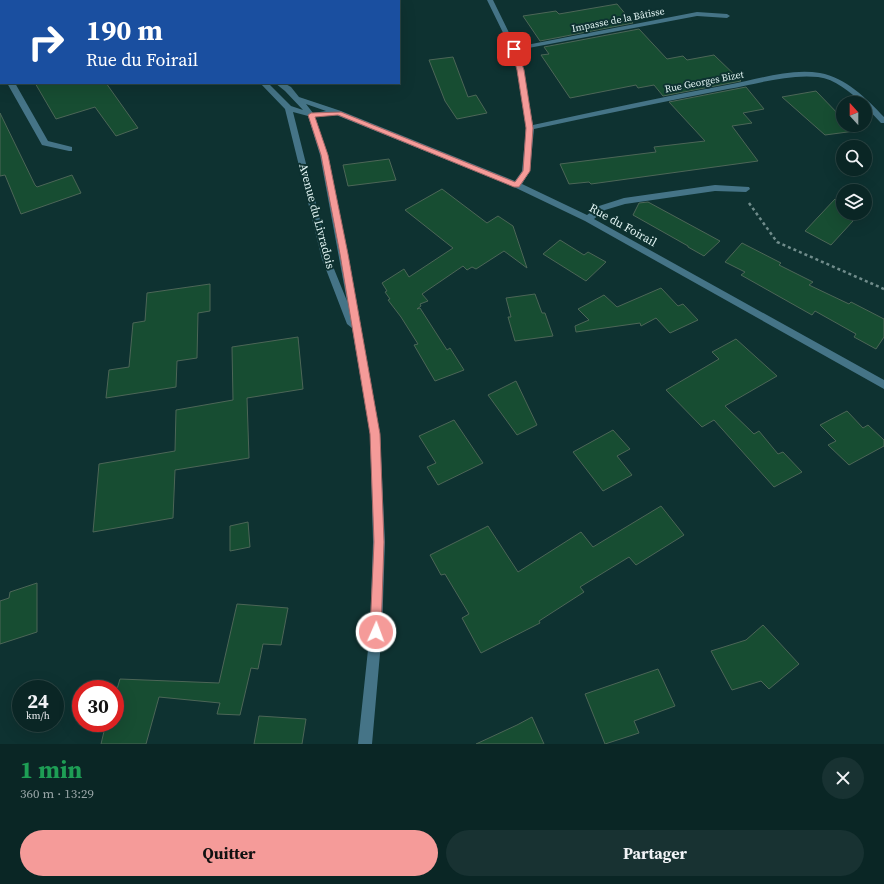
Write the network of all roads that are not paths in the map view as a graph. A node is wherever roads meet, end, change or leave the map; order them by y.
1 (490, 0) edge
2 (727, 16) dead end
3 (514, 49) junction
4 (12, 84) edge
5 (265, 84) edge
6 (280, 84) edge
7 (297, 98) junction
8 (288, 108) junction
9 (884, 108) edge
10 (874, 110) junction
11 (338, 113) junction
12 (311, 115) junction
13 (884, 121) edge
14 (530, 128) junction
15 (69, 149) dead end
16 (517, 186) junction
17 (746, 189) road end
18 (588, 219) junction
19 (360, 344) junction
20 (884, 385) edge
21 (365, 744) edge

1 - 3 street
2 - 3 street, Impasse de la Bâtisse
3 - 14 street
4 - 15 street
5 - 8 street, Rue du Foirail
6 - 7 street, Rue du Foirail
7 - 11 street, Rue du Foirail
7 - 12 street, Avenue du Livradois
8 - 12 street, Rue du Foirail
8 - 19 street, Avenue du Livradois
9 - 10 street
10 - 13 street, Rue Georges Bizet
10 - 14 street, Rue Georges Bizet
11 - 12 street, Rue du Foirail
11 - 16 street, Rue du Foirail
12 - 19 street, Avenue du Livradois
14 - 16 street
16 - 18 street, Rue du Foirail
17 - 18 street
18 - 20 street, Rue du Foirail
19 - 21 street, Avenue du Livradois

